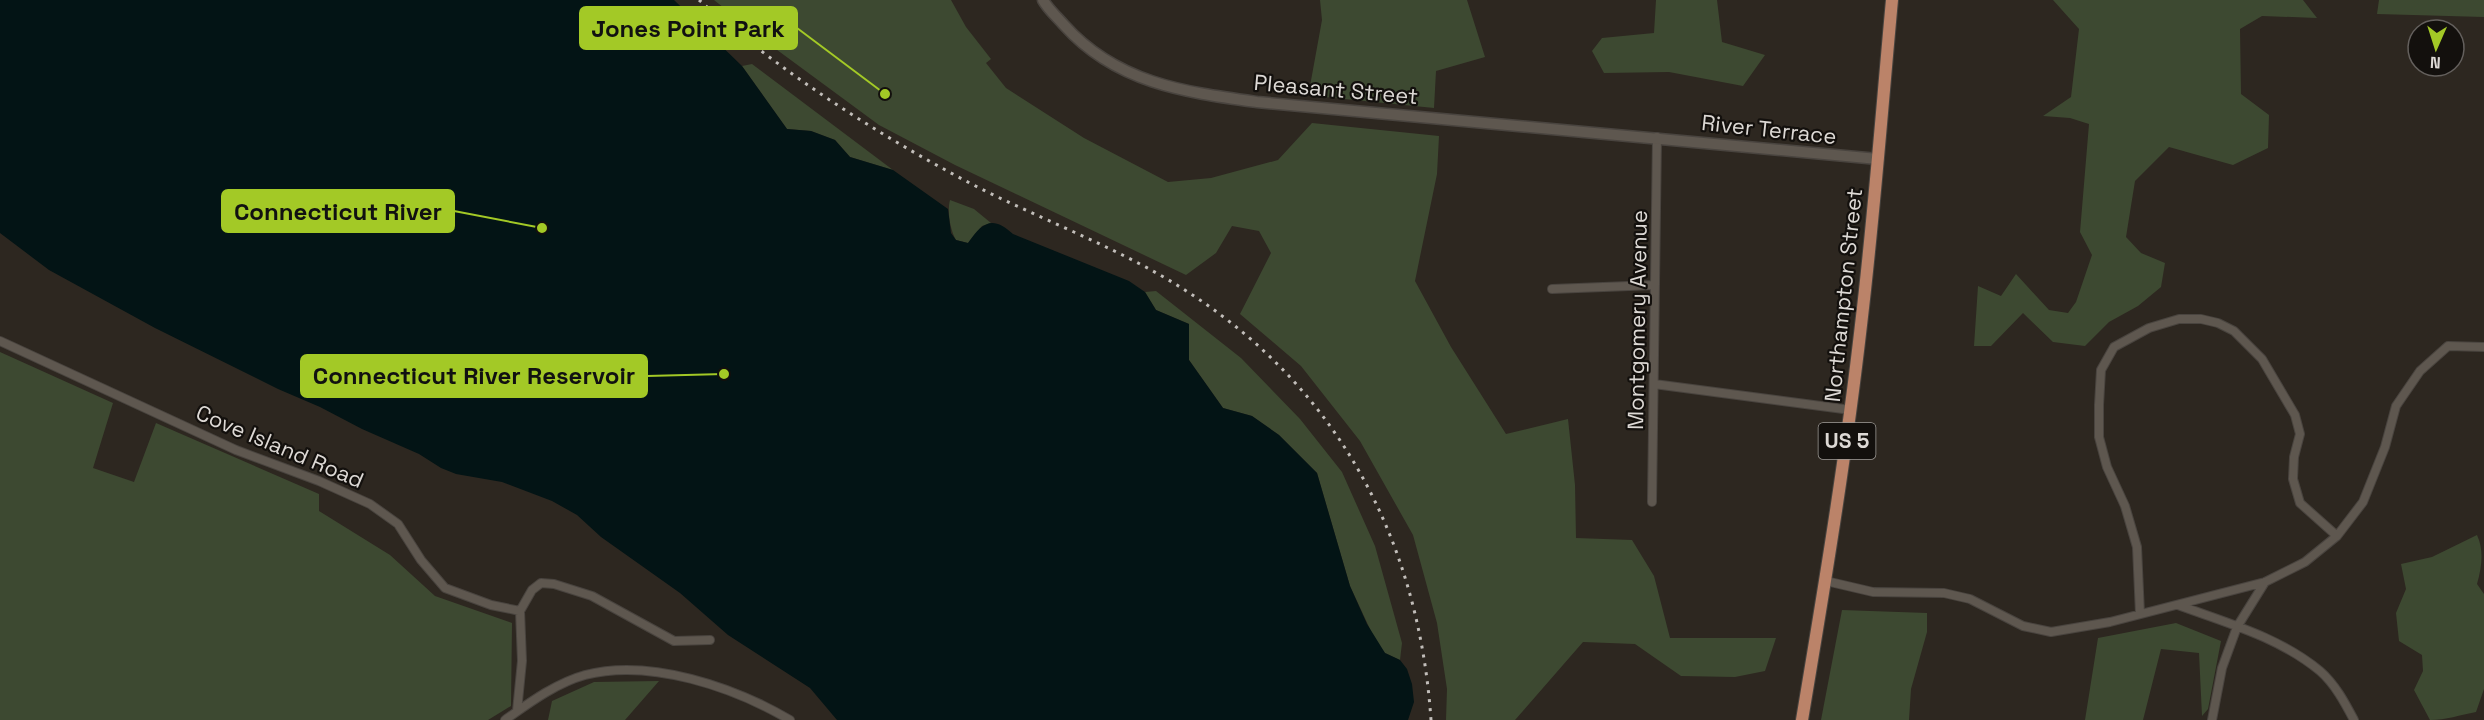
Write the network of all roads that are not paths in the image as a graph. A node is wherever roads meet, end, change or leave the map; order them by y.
1 (1043, 0) edge
2 (1892, 0) edge
3 (1657, 137) junction
4 (1878, 159) junction
5 (1655, 285) junction
6 (1552, 289) dead end
7 (0, 341) edge
8 (2484, 347) edge
9 (1654, 384) junction
10 (1851, 410) junction
11 (1652, 502) dead end
12 (2337, 536) junction
13 (1826, 581) junction
14 (2265, 582) junction
15 (2178, 605) junction
16 (520, 611) junction
17 (2140, 614) junction
18 (2237, 627) junction
19 (710, 640) dead end
20 (518, 711) junction
21 (505, 720) edge
22 (790, 720) edge
23 (1802, 720) edge
24 (2212, 720) edge
25 (2354, 720) edge

1 - 3 street, Pleasant Street
2 - 4 main road, US 5
3 - 4 street, River Terrace
3 - 5 street, Montgomery Avenue
4 - 10 main road, Northampton Street / US 5
5 - 6 street
5 - 9 street, Montgomery Avenue
7 - 16 street, Cove Island Road
8 - 12 street
9 - 10 street
9 - 11 street, Montgomery Avenue
10 - 13 main road, Northampton Street / US 5
12 - 14 street
12 - 17 street
13 - 17 street
13 - 23 main road, Northampton Street / US 5
14 - 15 street
14 - 18 street
15 - 17 street
15 - 18 street
16 - 19 street
16 - 20 street
18 - 24 street
18 - 25 street
20 - 21 street
20 - 22 street

